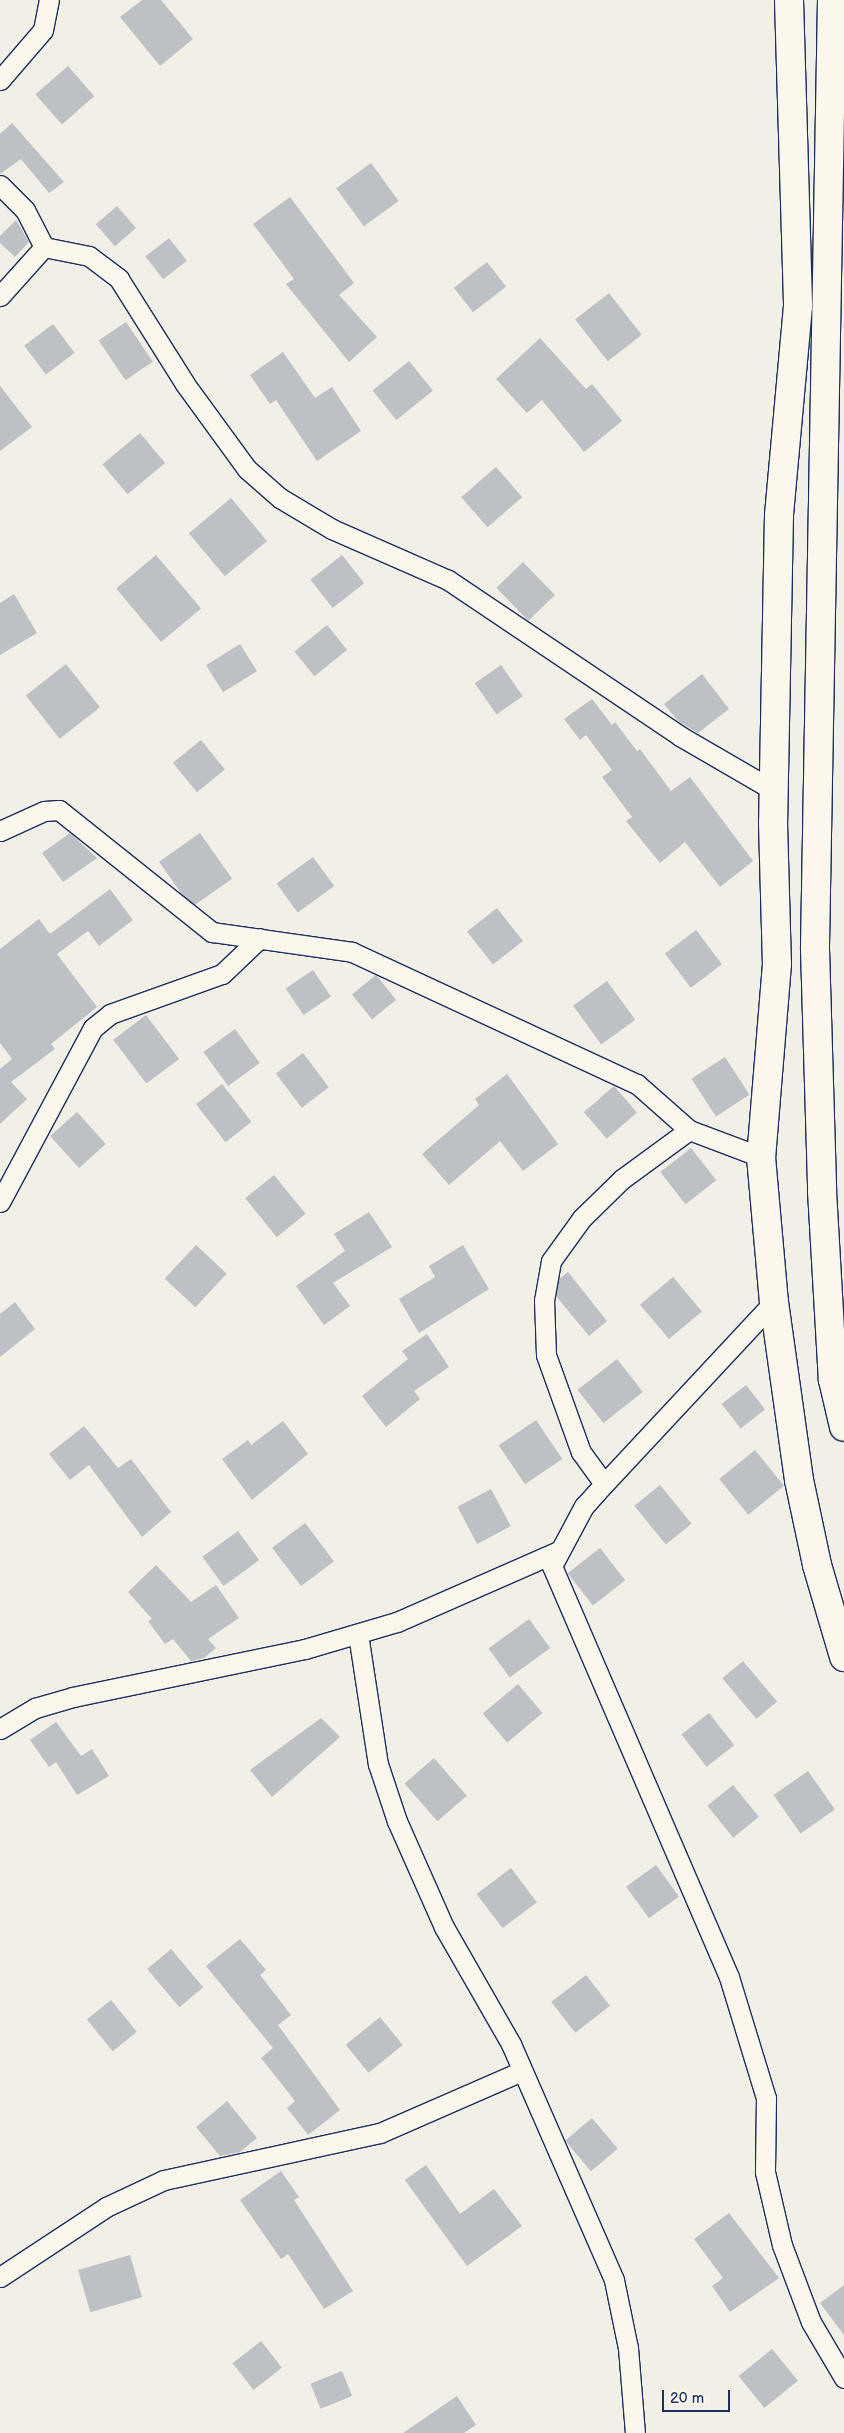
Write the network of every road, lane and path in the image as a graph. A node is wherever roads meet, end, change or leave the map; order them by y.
1 (48, 0) edge
2 (789, 0) edge
3 (832, 0) edge
4 (0, 80) edge
5 (0, 185) edge
6 (44, 247) junction
7 (0, 296) edge
8 (773, 790) junction
9 (0, 831) edge
10 (260, 938) junction
11 (689, 1130) junction
12 (761, 1157) junction
13 (0, 1202) edge
14 (774, 1302) junction
15 (844, 1427) edge
16 (604, 1484) junction
17 (559, 1551) junction
18 (358, 1634) junction
19 (844, 1657) edge
20 (0, 1729) edge
21 (522, 2071) junction
22 (0, 2277) edge
23 (844, 2378) edge
24 (635, 2433) edge

1 - 4 street
2 - 8 main road
3 - 15 main road
5 - 6 street
6 - 7 street
6 - 8 street
8 - 12 main road
9 - 10 street
10 - 11 street
10 - 13 street
11 - 12 street
11 - 16 street
12 - 14 main road
14 - 16 street
14 - 19 main road
16 - 17 street
17 - 18 street
17 - 23 street
18 - 20 street
18 - 21 street
21 - 22 street
21 - 24 street

